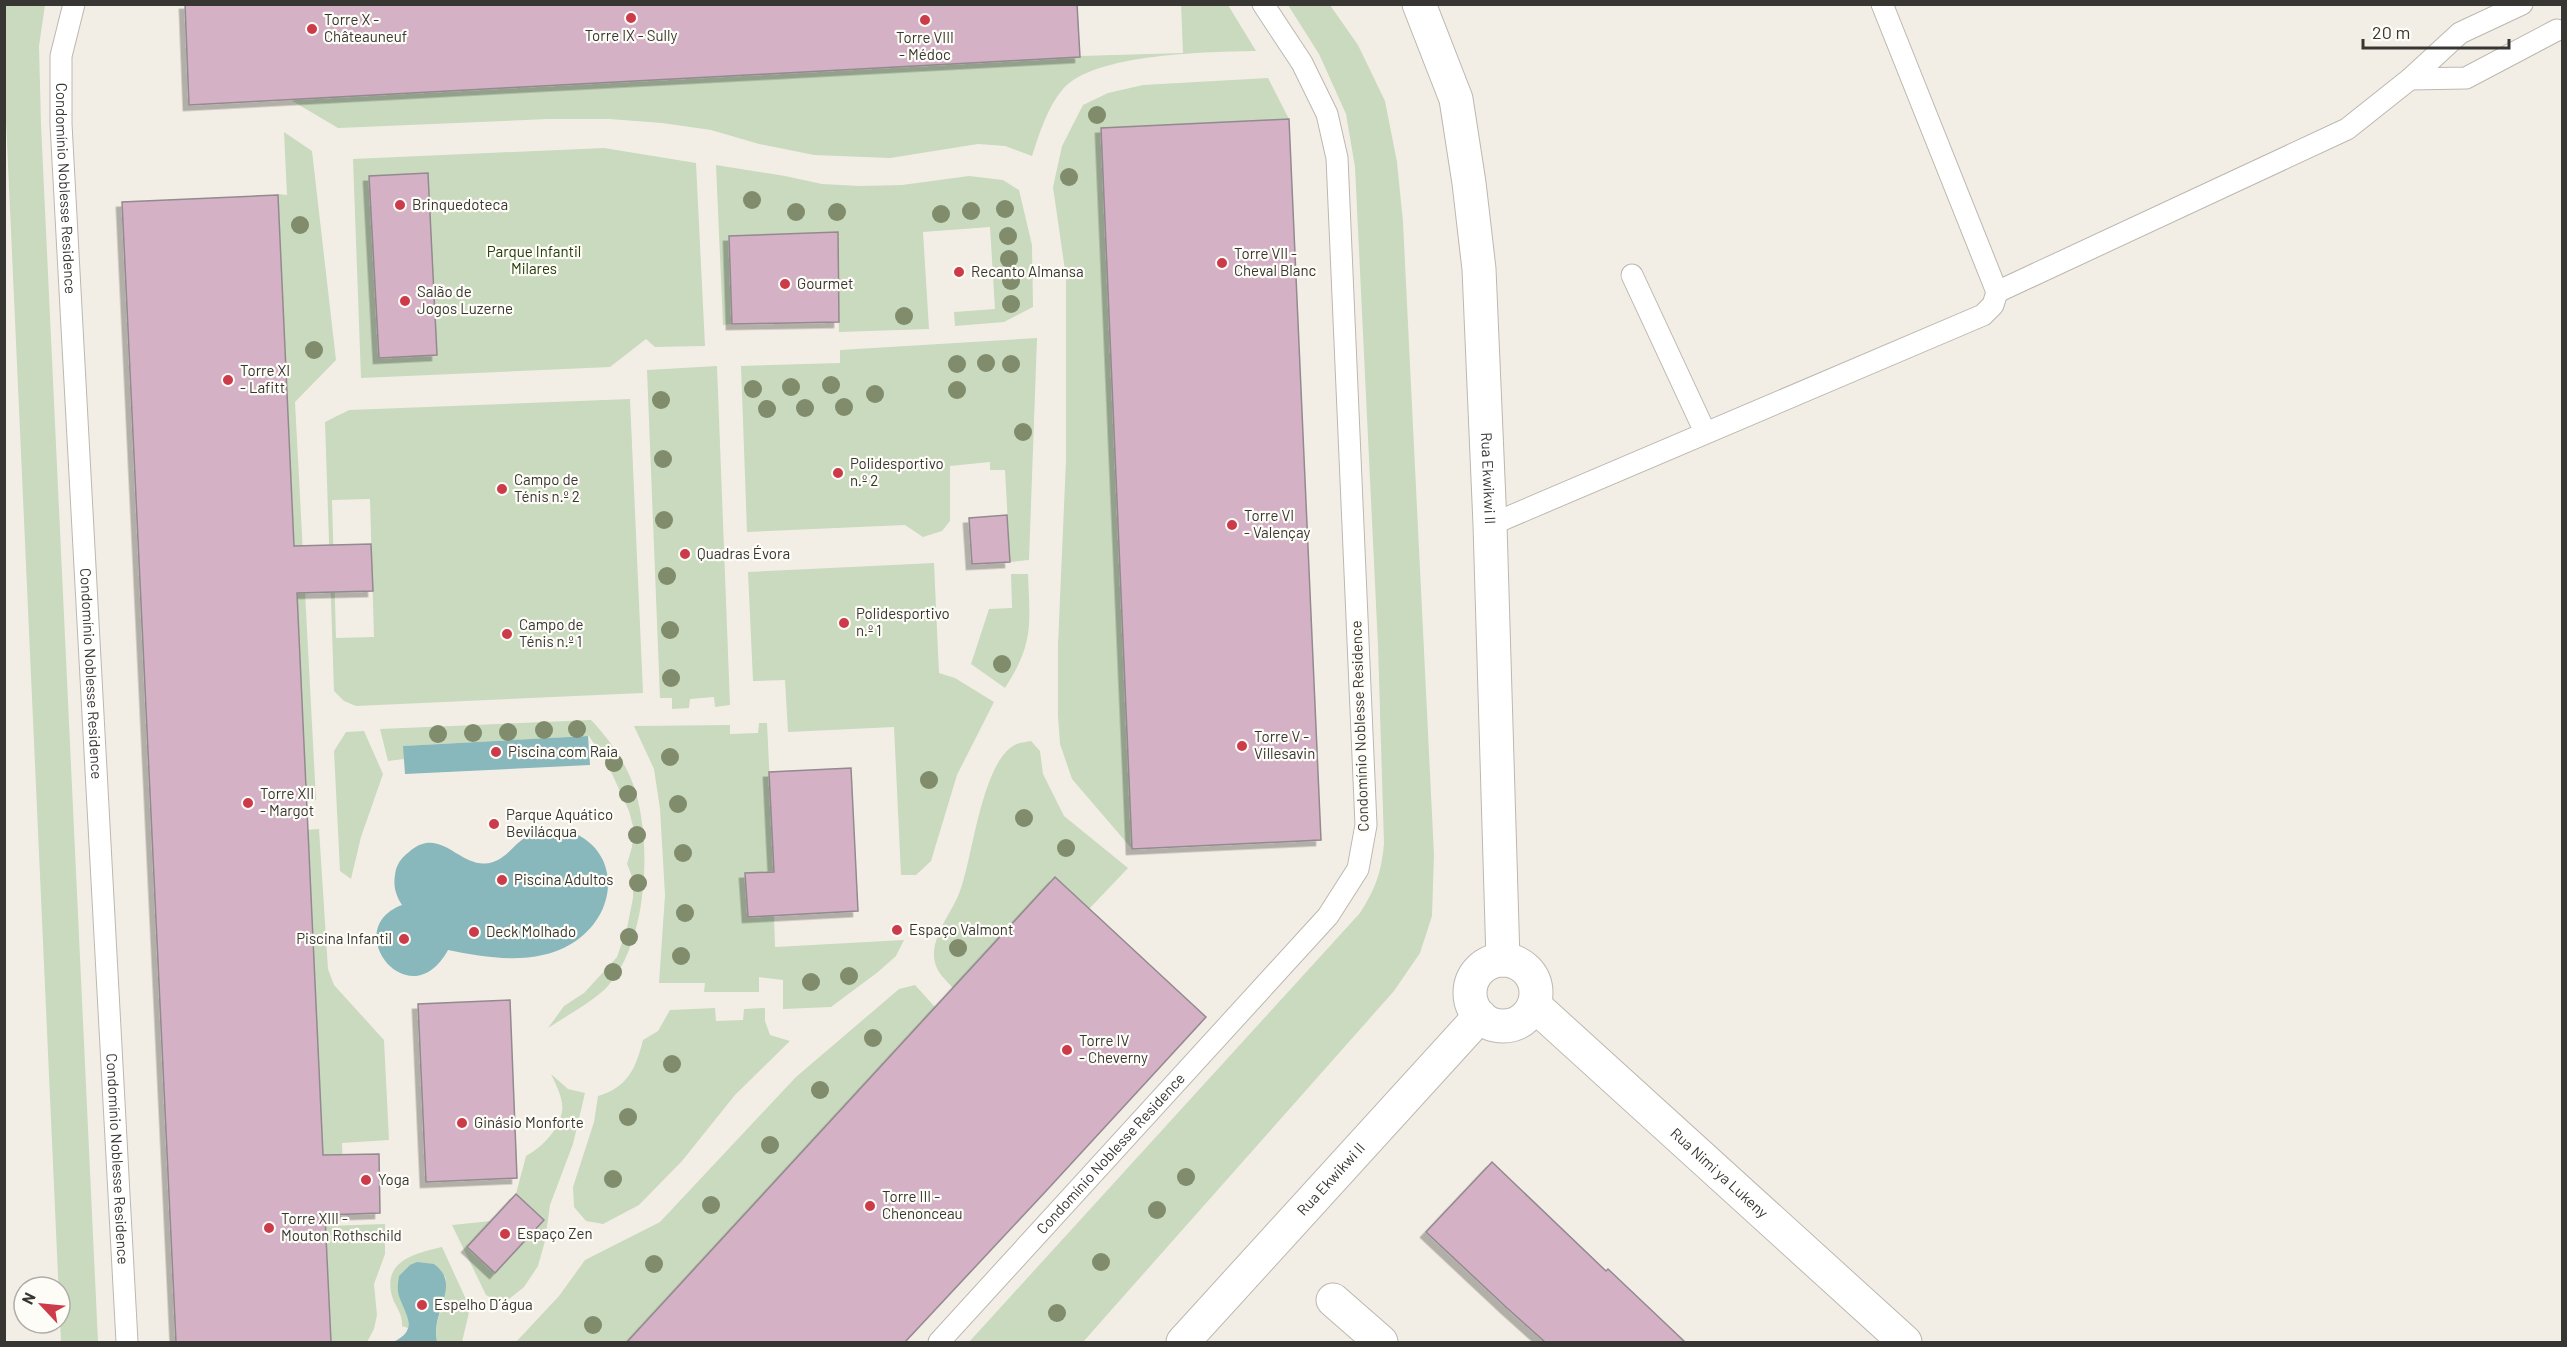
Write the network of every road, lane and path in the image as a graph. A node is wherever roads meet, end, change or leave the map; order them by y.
1 (74, 4) edge
2 (1263, 4) edge
3 (1419, 4) edge
4 (1882, 4) edge
5 (2522, 4) edge
6 (2557, 30) dead end
7 (2410, 79) junction
8 (1632, 275) dead end
9 (1996, 292) junction
10 (1705, 432) junction
11 (1490, 525) junction
12 (1503, 960) junction
13 (1534, 1005) junction
14 (1480, 1016) junction
15 (1333, 1300) dead end
16 (127, 1342) edge
17 (939, 1342) edge
18 (1183, 1342) edge
19 (1381, 1342) edge
20 (1905, 1342) edge

1 - 16 lane, Condomínio Noblesse Residence
2 - 17 lane, Condomínio Noblesse Residence
3 - 11 street, Rua Ekwikwi II
4 - 9 lane
5 - 7 lane
6 - 7 lane
7 - 9 lane
8 - 10 lane
9 - 10 lane
10 - 11 lane
11 - 12 street, Rua Ekwikwi II
12 - 13 street
12 - 14 street
13 - 14 street
13 - 20 street, Rua Nimi ya Lukeny
14 - 18 street, Rua Ekwikwi II
15 - 19 street

